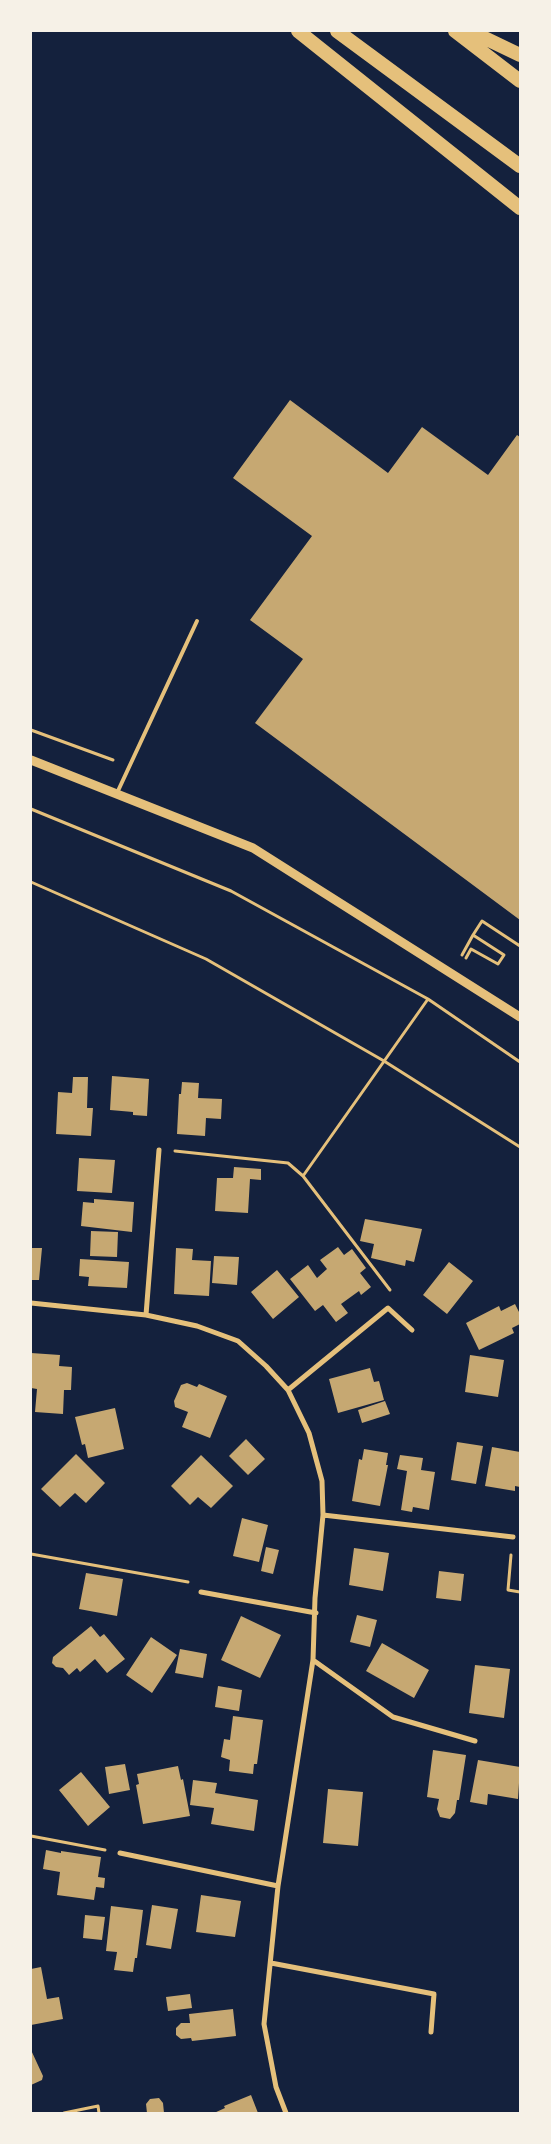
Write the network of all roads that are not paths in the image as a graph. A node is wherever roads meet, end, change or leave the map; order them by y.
1 (298, 31) edge
2 (337, 31) edge
3 (455, 31) edge
4 (470, 31) edge
5 (520, 55) edge
6 (520, 81) edge
7 (520, 166) edge
8 (520, 208) edge
9 (197, 621) dead end
10 (31, 760) edge
11 (117, 793) junction
12 (520, 1017) edge
13 (159, 1150) road end
14 (31, 1303) edge
15 (146, 1315) junction
16 (412, 1330) dead end
17 (288, 1390) junction
18 (323, 1515) junction
19 (513, 1537) road end
20 (201, 1592) road end
21 (316, 1613) junction
22 (313, 1660) junction
23 (476, 1741) dead end
24 (120, 1853) road end
25 (278, 1886) junction
26 (271, 1963) junction
27 (431, 2032) dead end
28 (286, 2113) edge

1 - 8 highway
2 - 7 highway
3 - 6 highway
4 - 5 highway
9 - 11 lane
10 - 11 street
11 - 12 street
13 - 15 street
14 - 15 street
15 - 17 street
16 - 17 street
17 - 18 street
18 - 19 street
18 - 21 street
20 - 21 street
21 - 22 street
22 - 23 street
22 - 25 street
24 - 25 street
25 - 26 street
26 - 27 street
26 - 28 street

